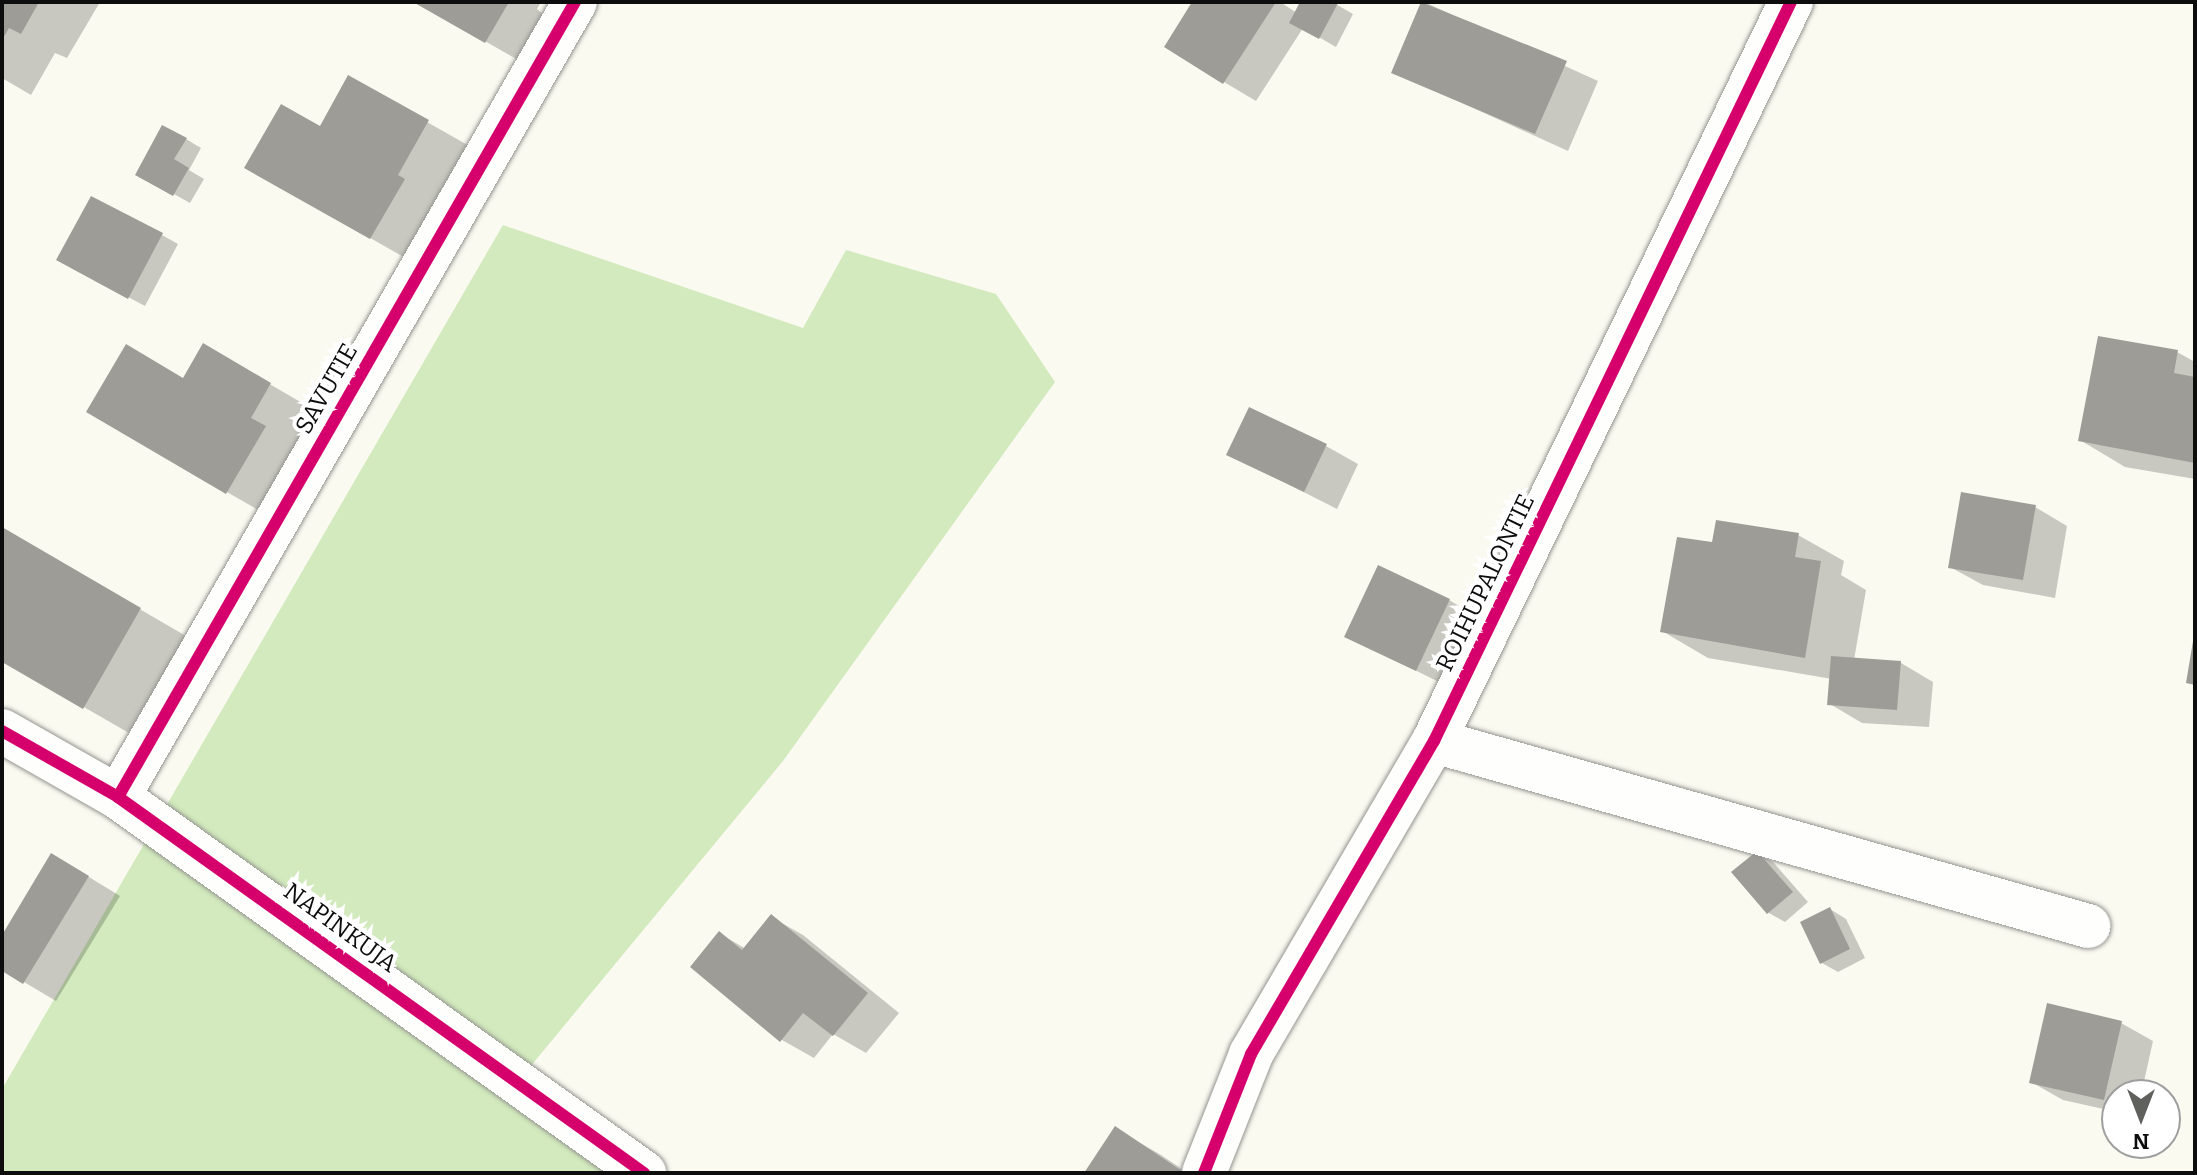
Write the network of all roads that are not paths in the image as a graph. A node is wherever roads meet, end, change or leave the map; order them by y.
1 (575, 2) edge
2 (1791, 2) edge
3 (2, 731) edge
4 (1434, 741) junction
5 (118, 797) junction
6 (2088, 926) dead end
7 (644, 1173) edge
8 (1204, 1173) edge

1 - 5 street, SAVUTIE
2 - 4 street, ROIHUPALONTIE
3 - 5 street, NAPINKUJA
4 - 6 street
4 - 8 street, ROIHUPALONTIE
5 - 7 street, NAPINKUJA

